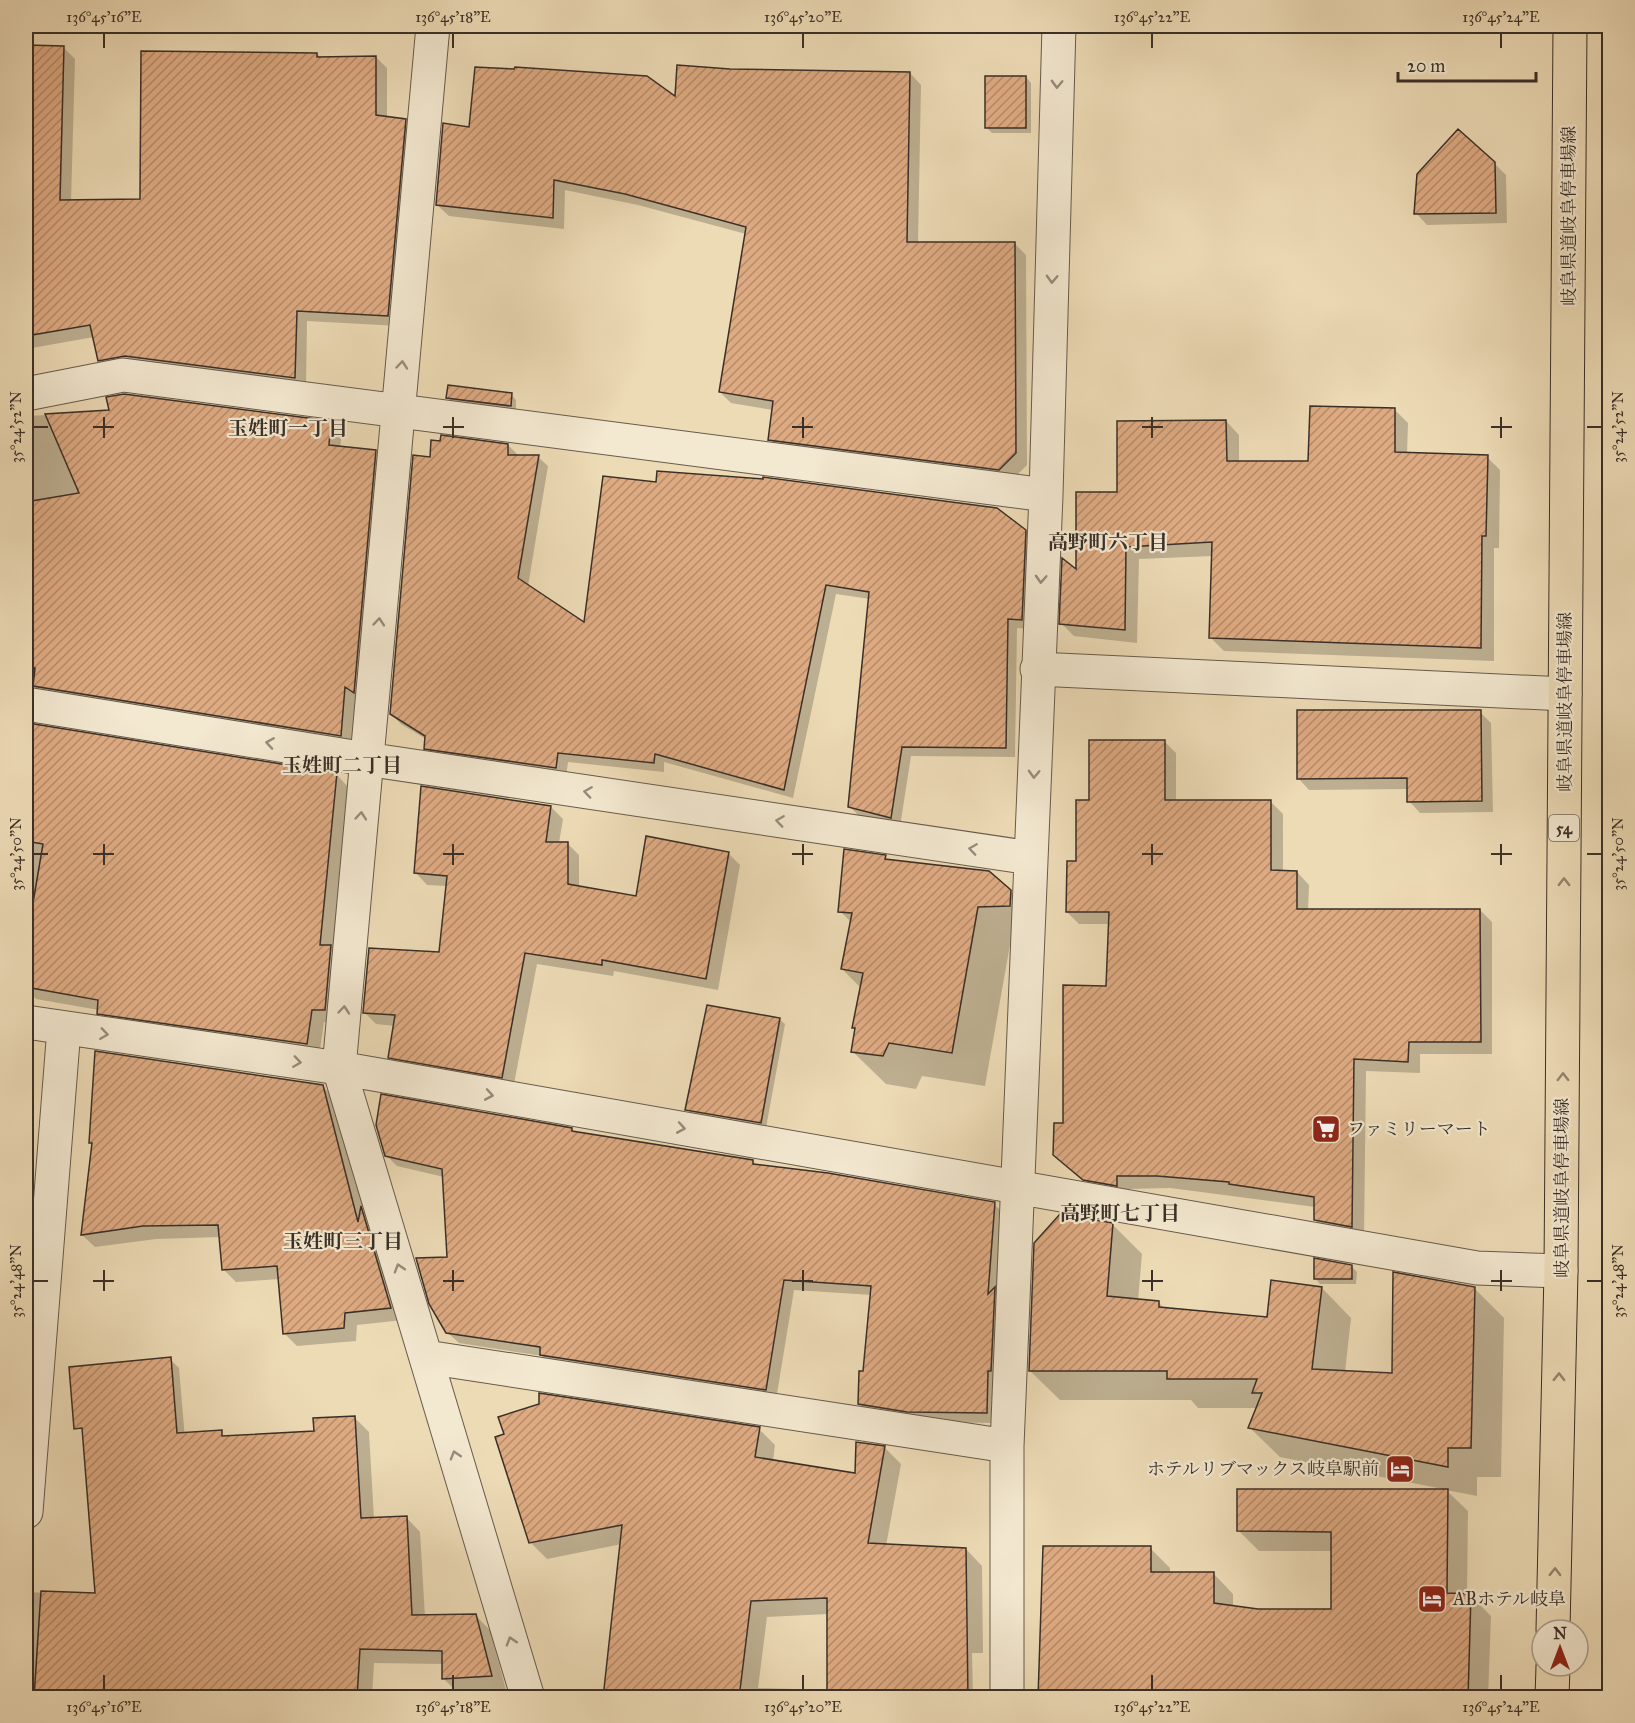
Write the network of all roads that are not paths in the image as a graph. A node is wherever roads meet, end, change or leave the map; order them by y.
1 (433, 26) edge
2 (1059, 26) edge
3 (1570, 26) edge
4 (26, 394) edge
5 (398, 412) junction
6 (1046, 495) junction
7 (1037, 669) junction
8 (1565, 694) junction
9 (26, 704) edge
10 (366, 759) junction
11 (1031, 858) junction
12 (26, 1022) edge
13 (64, 1028) junction
14 (339, 1068) junction
15 (1019, 1187) junction
16 (1561, 1271) junction
17 (426, 1357) junction
18 (1007, 1446) junction
19 (26, 1512) edge
20 (1553, 1618) edge
21 (1552, 1678) edge
22 (528, 1698) edge
23 (1007, 1698) edge
24 (1552, 1698) edge

5 -> 1 street
2 -> 6 street
3 - 8 main road, 岐阜県道岐阜停車場線 / 54
4 - 5 street
5 - 6 street
10 -> 5 street
6 -> 7 street
7 - 8 street
7 -> 11 street
16 -> 8 main road, 岐阜県道岐阜停車場線 / 54
10 -> 9 street
11 -> 10 street
14 -> 10 street
11 - 15 street
12 - 13 street
13 -> 14 street
13 - 19 street
14 -> 15 street
17 -> 14 street
15 - 16 street
15 - 18 street
20 -> 16 main road, 岐阜県道岐阜停車場線 / 54
17 - 18 street
22 -> 17 street
18 - 23 street
21 - 24 main road

